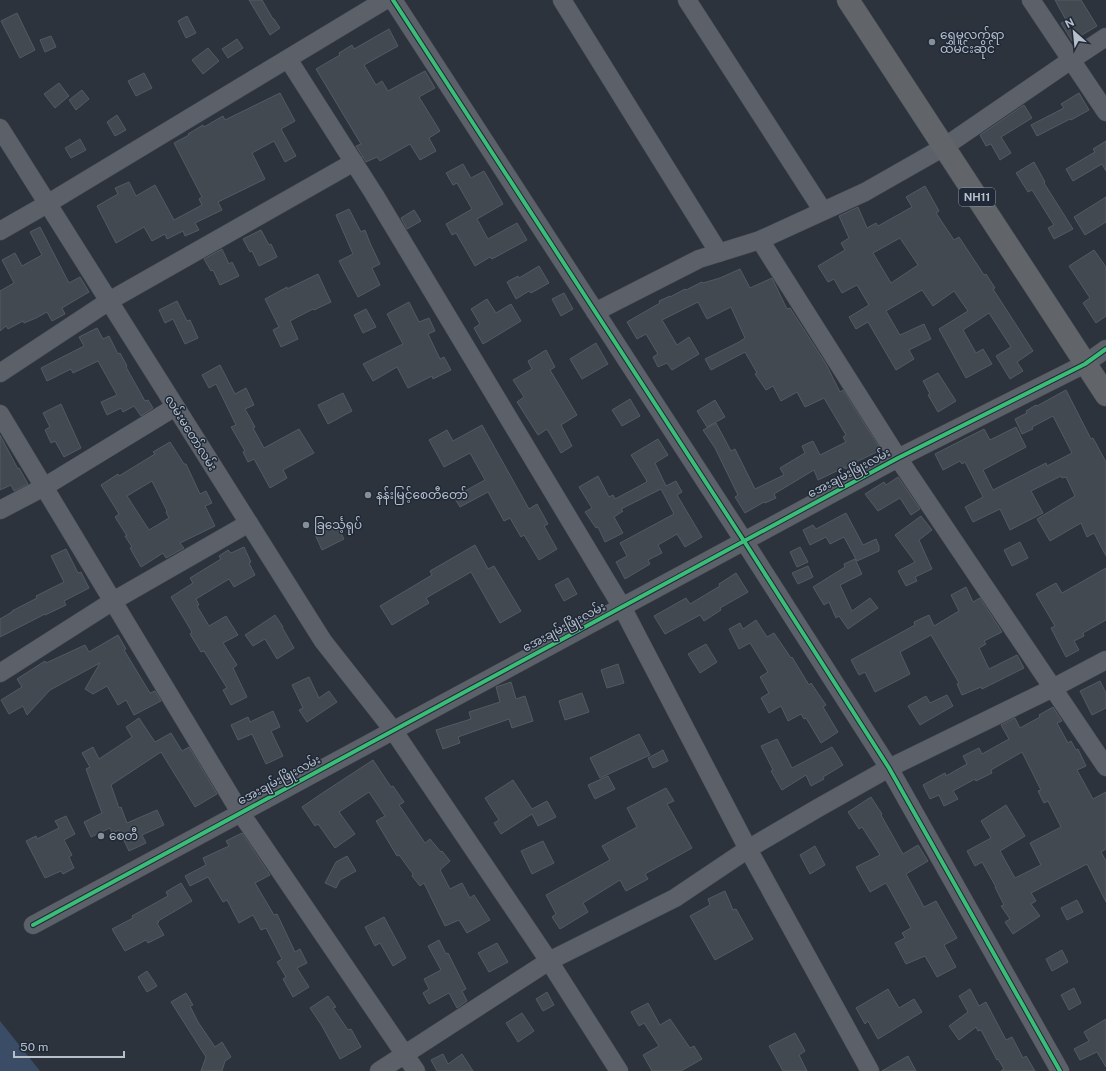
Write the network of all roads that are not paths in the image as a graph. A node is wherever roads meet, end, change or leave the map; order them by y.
1 (385, 0) edge
2 (393, 0) edge
3 (562, 0) edge
4 (687, 0) edge
5 (848, 0) edge
6 (1031, 0) edge
7 (1106, 37) edge
8 (288, 58) junction
9 (1071, 60) junction
10 (1106, 112) edge
11 (0, 128) edge
12 (944, 147) junction
13 (354, 162) junction
14 (47, 204) junction
15 (823, 211) junction
16 (0, 231) edge
17 (760, 240) junction
18 (719, 253) junction
19 (109, 301) junction
20 (595, 312) junction
21 (1106, 349) edge
22 (1085, 364) junction
23 (0, 373) edge
24 (1106, 395) edge
25 (175, 407) junction
26 (0, 414) edge
27 (898, 458) junction
28 (44, 487) junction
29 (0, 510) edge
30 (249, 523) junction
31 (744, 541) junction
32 (113, 601) junction
33 (622, 607) junction
34 (1106, 660) edge
35 (0, 673) edge
36 (1053, 688) junction
37 (393, 730) junction
38 (1106, 767) edge
39 (889, 768) junction
40 (240, 812) junction
41 (748, 850) junction
42 (33, 924) dead end
43 (550, 962) junction
44 (405, 1055) junction
45 (378, 1071) edge
46 (416, 1071) edge
47 (619, 1071) edge
48 (870, 1071) edge
49 (1060, 1071) edge

1 - 8 street
2 - 20 street
3 - 18 street
4 - 15 street
5 - 12 highway, NH11
6 - 9 street
7 - 9 street
8 - 13 street
8 - 14 street
9 - 10 street
9 - 12 street
11 - 14 street, လမ်းမတော်လမ်း
12 - 15 street
12 - 22 highway, NH11
13 - 19 street
13 - 33 street
14 - 16 street
14 - 19 street, လမ်းမတော်လမ်း
15 - 17 street
17 - 18 street
17 - 27 street
18 - 20 street
19 - 23 street
19 - 25 street, လမ်းမတော်လမ်း
20 - 31 street
21 - 22 street, အေးချမ်းဖြိုးလမ်း
22 - 24 highway, NH11
22 - 27 street, အေးချမ်းဖြိုးလမ်း
25 - 28 street
25 - 30 street, လမ်းမတော်လမ်း
26 - 28 street
27 - 31 street, အေးချမ်းဖြိုးလမ်း
27 - 36 street
28 - 29 street
28 - 32 street
30 - 32 street
30 - 37 street, လမ်းမတော်လမ်း
31 - 33 street, အေးချမ်းဖြိုးလမ်း
31 - 39 street
32 - 35 street
32 - 40 street
33 - 37 street, အေးချမ်းဖြိုးလမ်း
33 - 41 street
34 - 36 street
36 - 38 street
36 - 39 street
37 - 40 street, အေးချမ်းဖြိုးလမ်း
37 - 43 street, လမ်းမတော်လမ်း
39 - 41 street
39 - 49 street
40 - 42 street, အေးချမ်းဖြိုးလမ်း
40 - 44 street
41 - 43 street
41 - 48 street
43 - 44 street
43 - 47 street, လမ်းမတော်လမ်း
44 - 45 street
44 - 46 street

